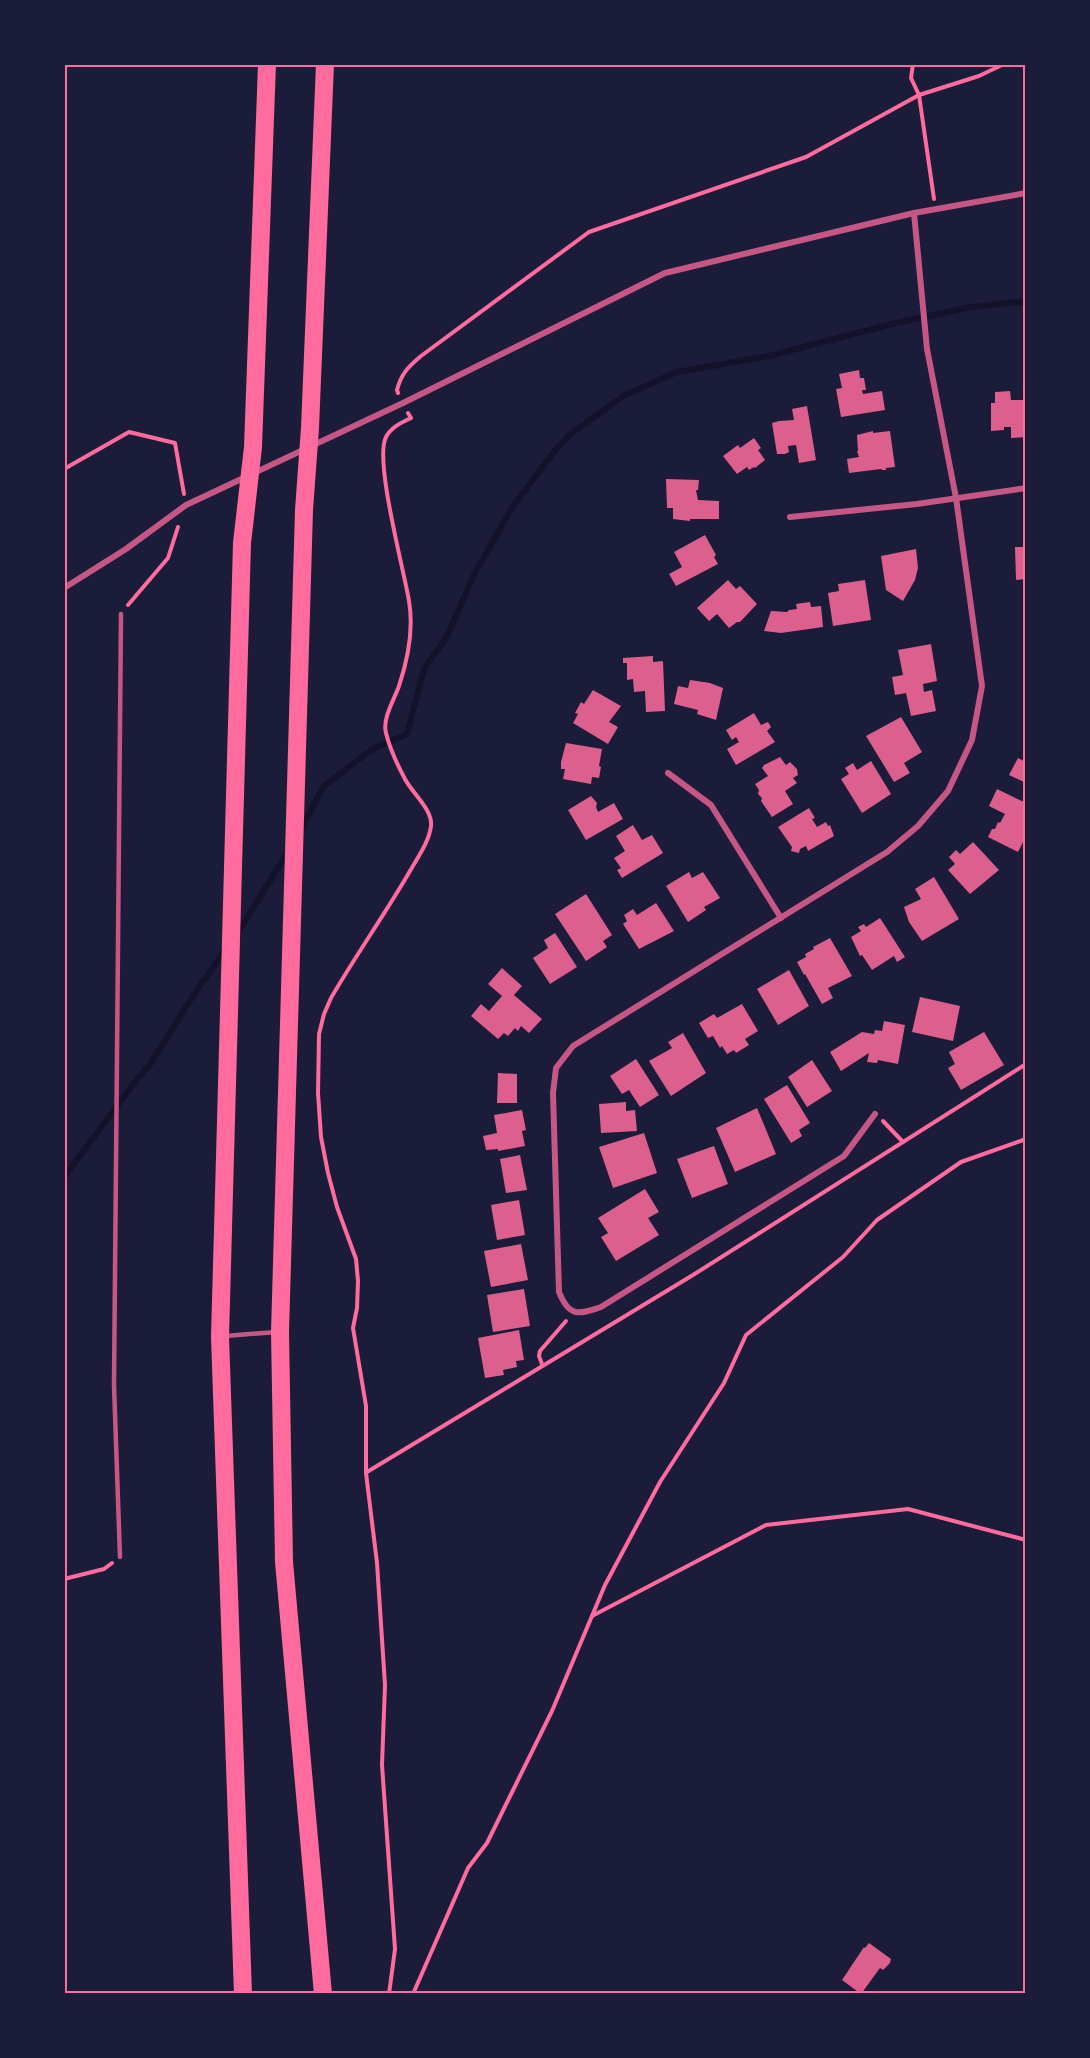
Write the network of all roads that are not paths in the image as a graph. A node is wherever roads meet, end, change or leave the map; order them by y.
1 (267, 64) edge
2 (325, 64) edge
3 (1026, 193) edge
4 (914, 213) junction
5 (1026, 488) edge
6 (956, 498) junction
7 (790, 518) dead end
8 (64, 588) edge
9 (121, 614) road end
10 (668, 773) dead end
11 (781, 918) junction
12 (875, 1114) road end
13 (280, 1332) junction
14 (219, 1336) junction
15 (120, 1557) road end
16 (243, 1994) edge
17 (323, 1994) edge

1 - 14 highway
2 - 13 highway
3 - 4 street
4 - 6 street
4 - 8 street
5 - 6 street
6 - 7 street
6 - 11 street
9 - 15 lane
10 - 11 street
11 - 12 street
13 - 14 lane
13 - 17 highway
14 - 16 highway

